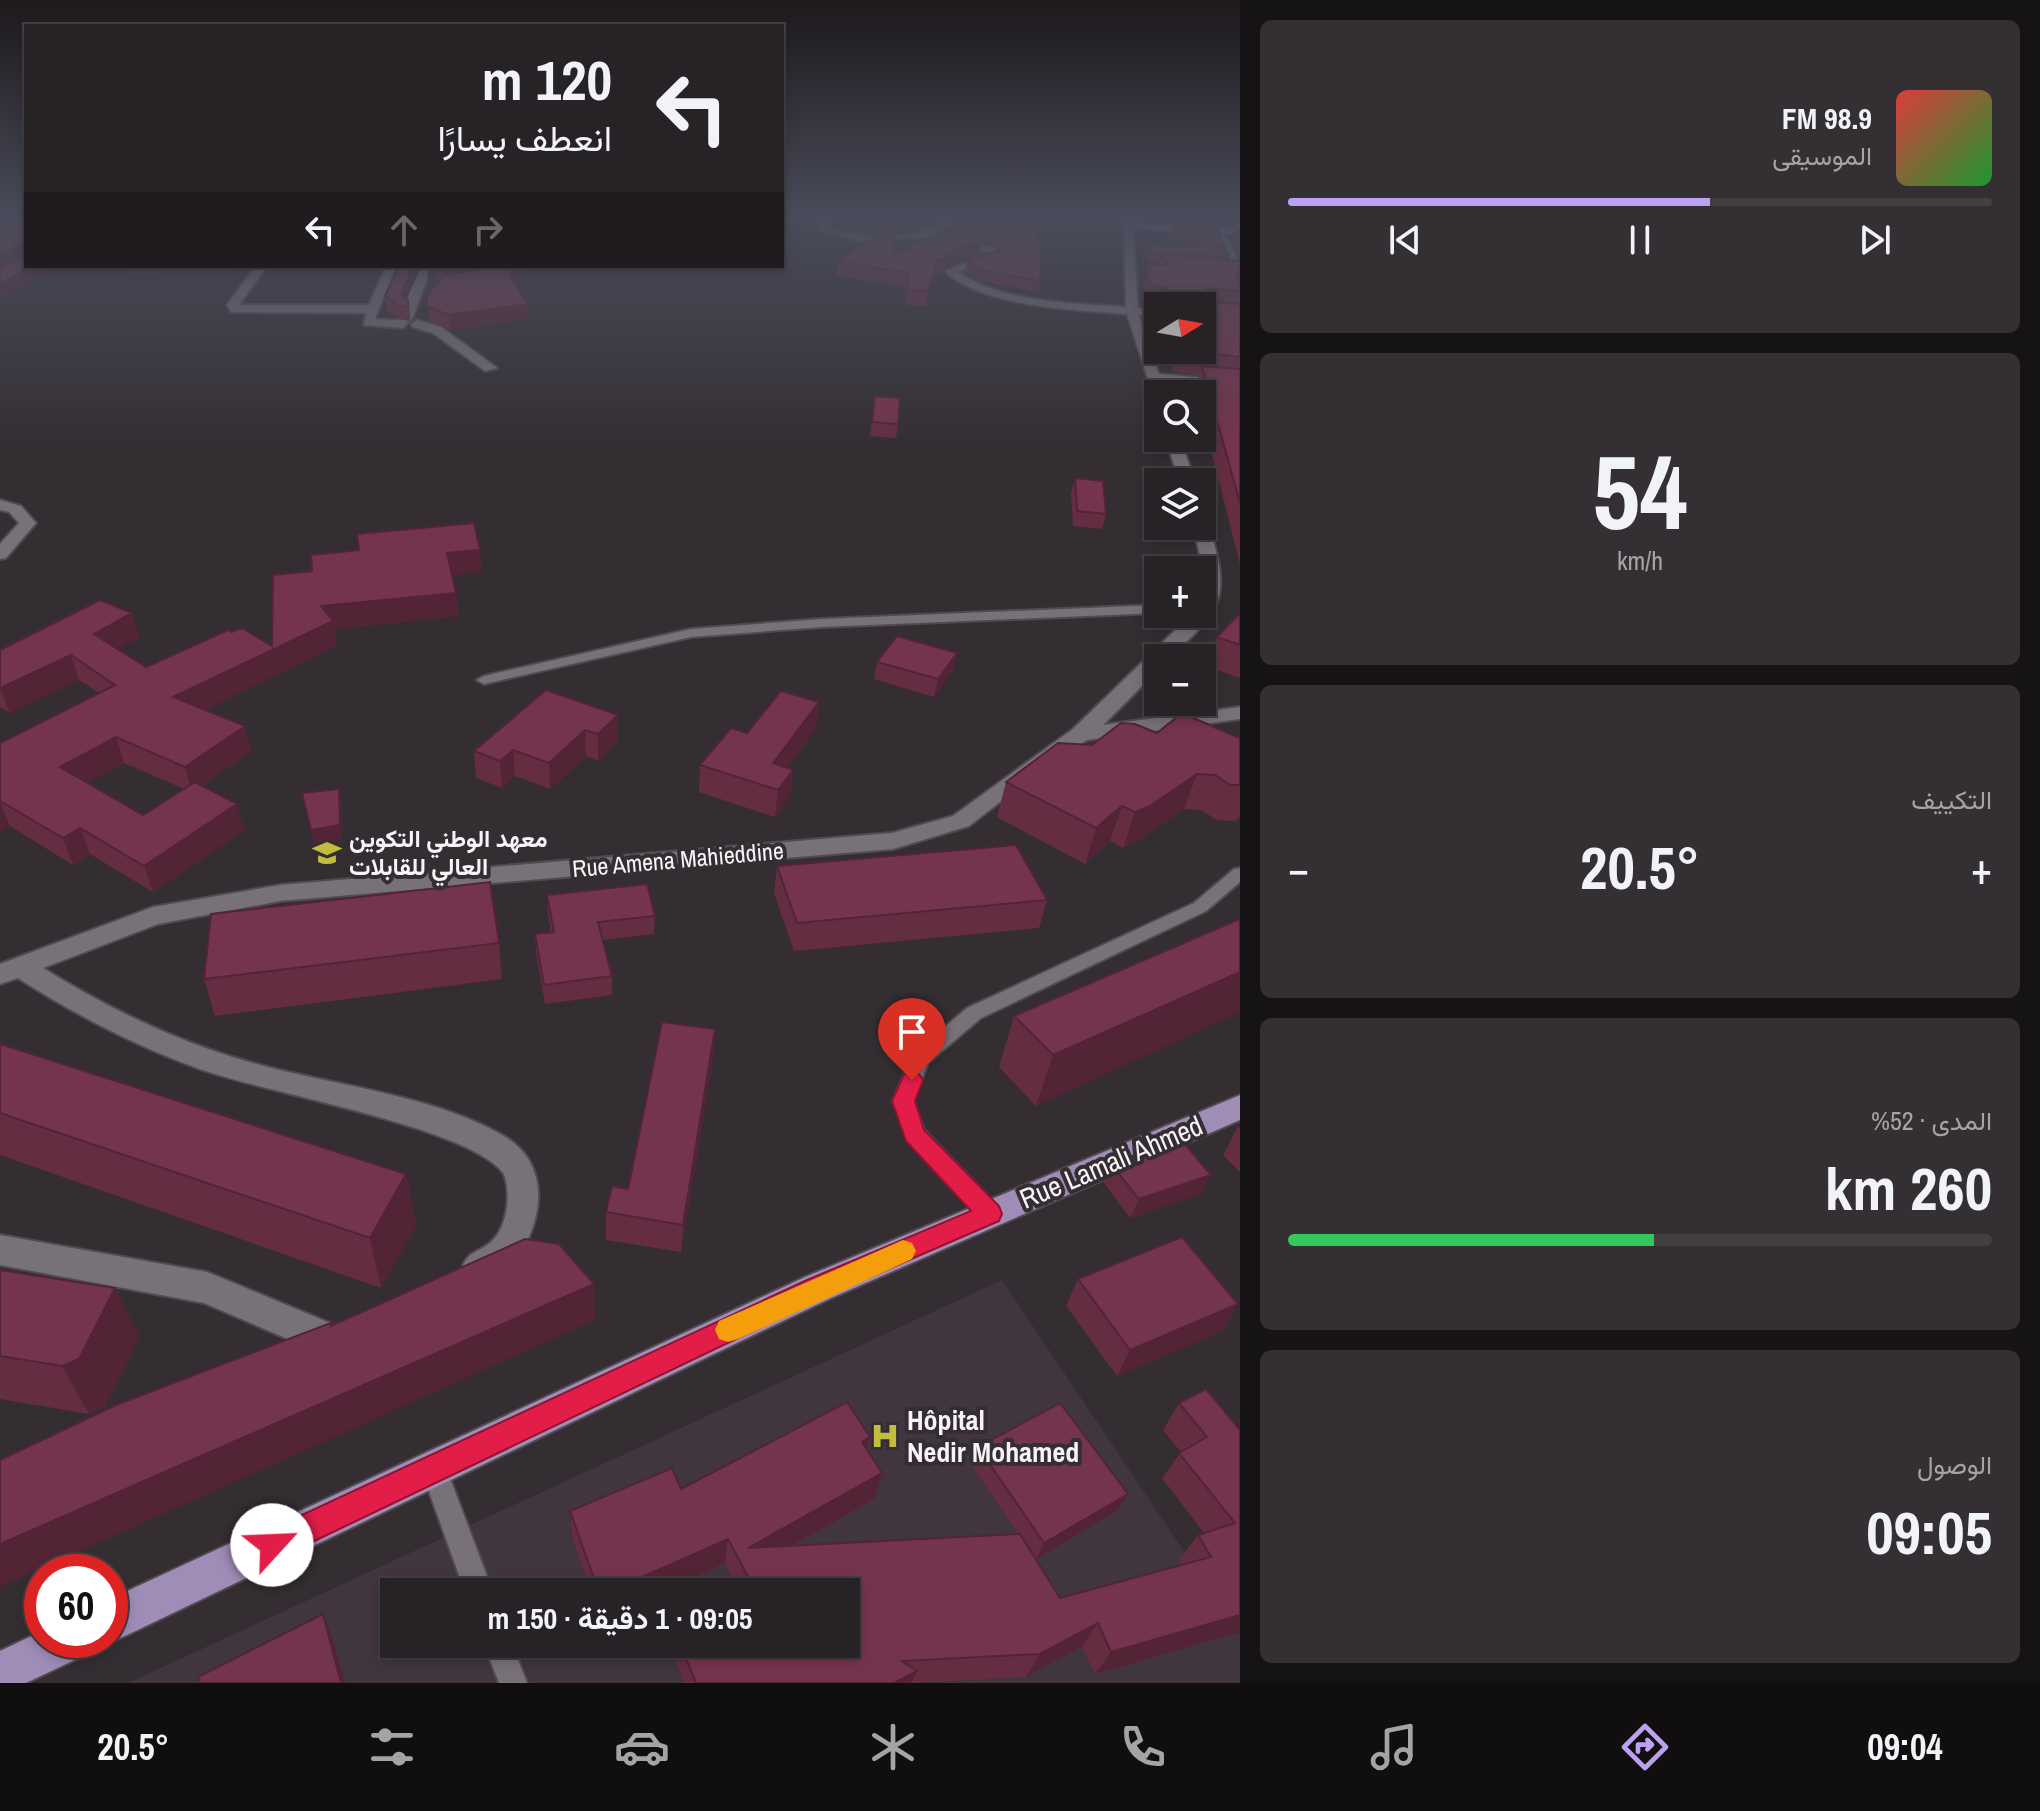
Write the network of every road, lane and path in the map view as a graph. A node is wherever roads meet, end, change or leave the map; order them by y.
1 (242, 294) edge
2 (379, 294) edge
3 (416, 294) edge
4 (431, 294) edge
5 (1013, 294) edge
6 (1132, 294) edge
7 (373, 309) junction
8 (1132, 311) junction
9 (1144, 312) edge
10 (411, 322) junction
11 (490, 368) dead end
12 (1153, 378) joint
13 (1240, 385) edge
14 (0, 505) edge
15 (0, 554) edge
16 (1144, 610) edge
17 (1186, 628) edge
18 (1171, 644) edge
19 (1144, 672) edge
20 (484, 680) dead end
21 (1240, 713) edge
22 (1081, 734) junction
23 (1240, 873) edge
24 (10, 970) edge
25 (1240, 1107) edge
26 (990, 1214) junction
27 (0, 1250) edge
28 (453, 1280) edge
29 (280, 1357) edge
30 (434, 1469) junction
31 (474, 1578) edge
32 (128, 1613) edge
33 (32, 1658) edge
34 (503, 1658) edge
35 (0, 1673) edge
36 (513, 1683) edge

1 - 7 street
2 - 7 street
3 - 10 street
4 - 10 street
5 - 8 street
6 - 8 street
7 - 10 street
8 - 9 street
8 - 12 street
10 - 11 street
12 - 13 street
14 - 15 street
16 - 20 lane
17 - 18 street
19 - 22 street
21 - 22 street, Rue Amena Mahieddine
22 - 24 street, Rue Amena Mahieddine
23 - 26 lane
24 - 28 street
25 - 26 main road, Rue Lamali Ahmed
26 - 30 main road, Rue Lamali Ahmed
27 - 29 street
30 - 31 lane
30 - 32 main road, Rue Lamali Ahmed
33 - 35 main road
34 - 36 lane

